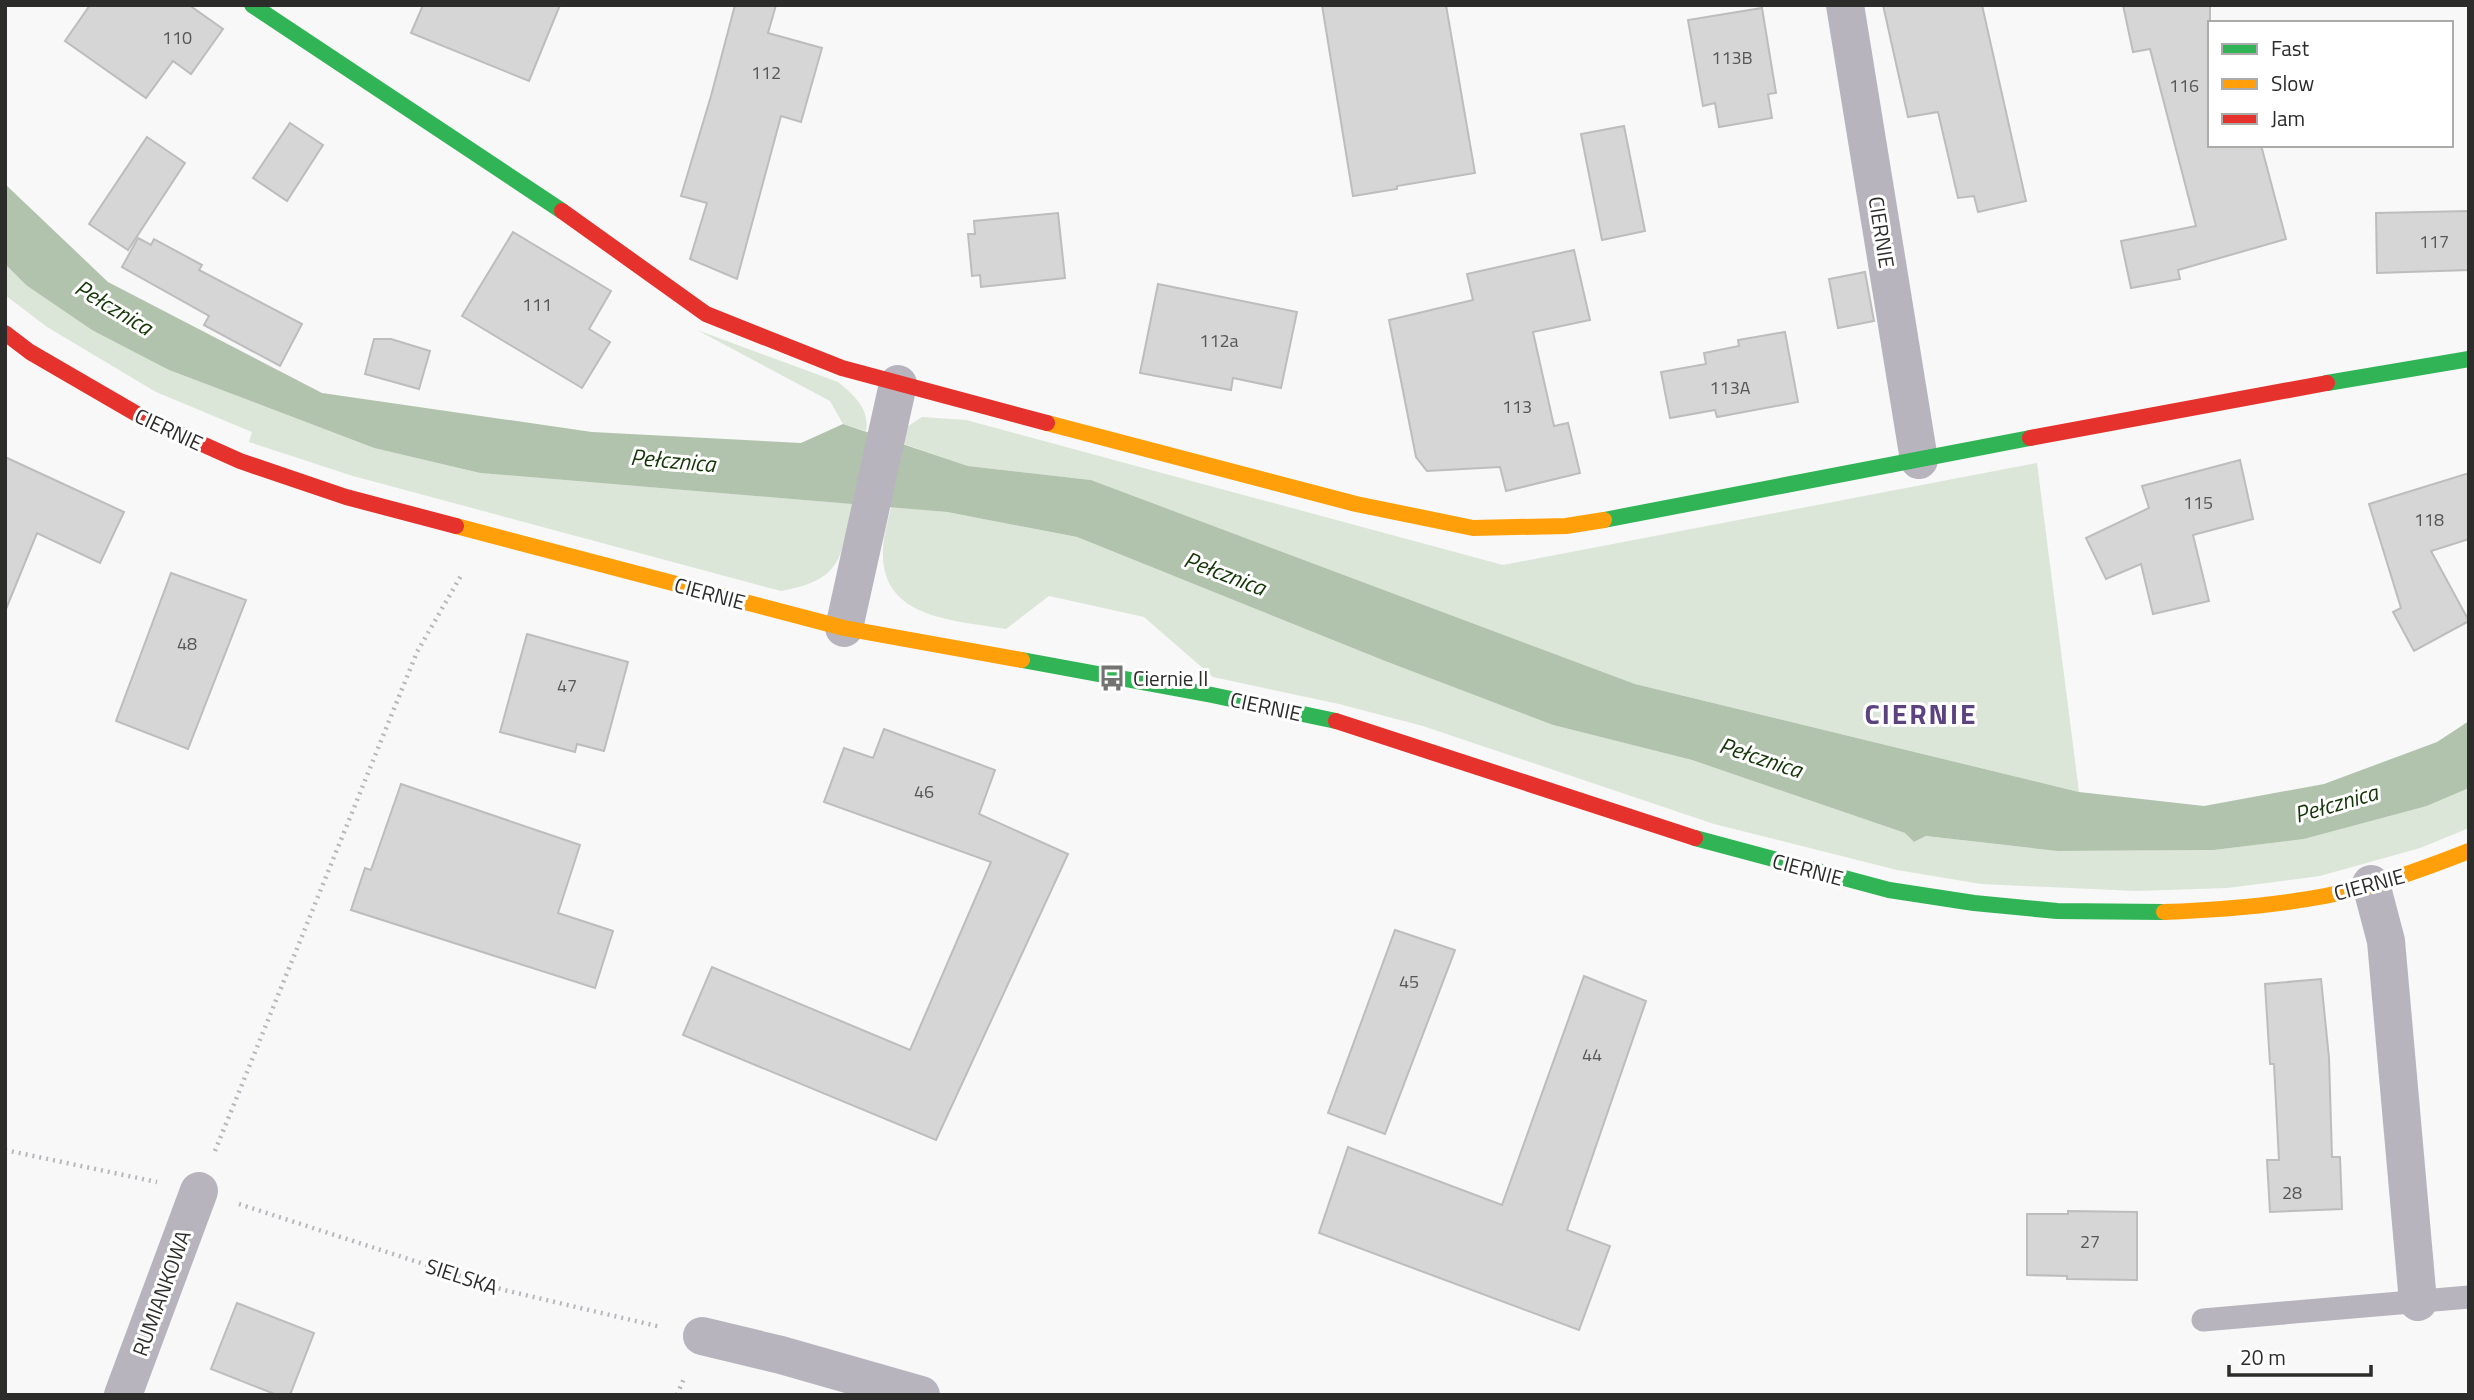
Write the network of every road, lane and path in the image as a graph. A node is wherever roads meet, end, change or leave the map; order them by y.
1 (252, 5) edge
2 (1845, 5) edge
3 (5, 333) edge
4 (2469, 359) edge
5 (898, 384) junction
6 (1919, 460) junction
7 (483, 533) junction
8 (844, 628) junction
9 (2469, 851) edge
10 (2371, 884) junction
11 (5, 1150) edge
12 (199, 1191) junction
13 (2469, 1297) edge
14 (2418, 1302) junction
15 (2203, 1320) dead end
16 (702, 1336) joint
17 (123, 1395) edge
18 (921, 1395) edge

1 - 5 street
2 - 6 street, CIERNIE
3 - 7 street, CIERNIE
4 - 6 street
5 - 6 street
5 - 8 street
7 - 8 street, CIERNIE
7 - 12 path
8 - 10 street, CIERNIE
9 - 10 street, CIERNIE
10 - 14 street
11 - 12 path, SIELSKA
12 - 16 path, SIELSKA
12 - 17 street, RUMIANKOWA
13 - 14 lane
14 - 15 lane
16 - 18 street

